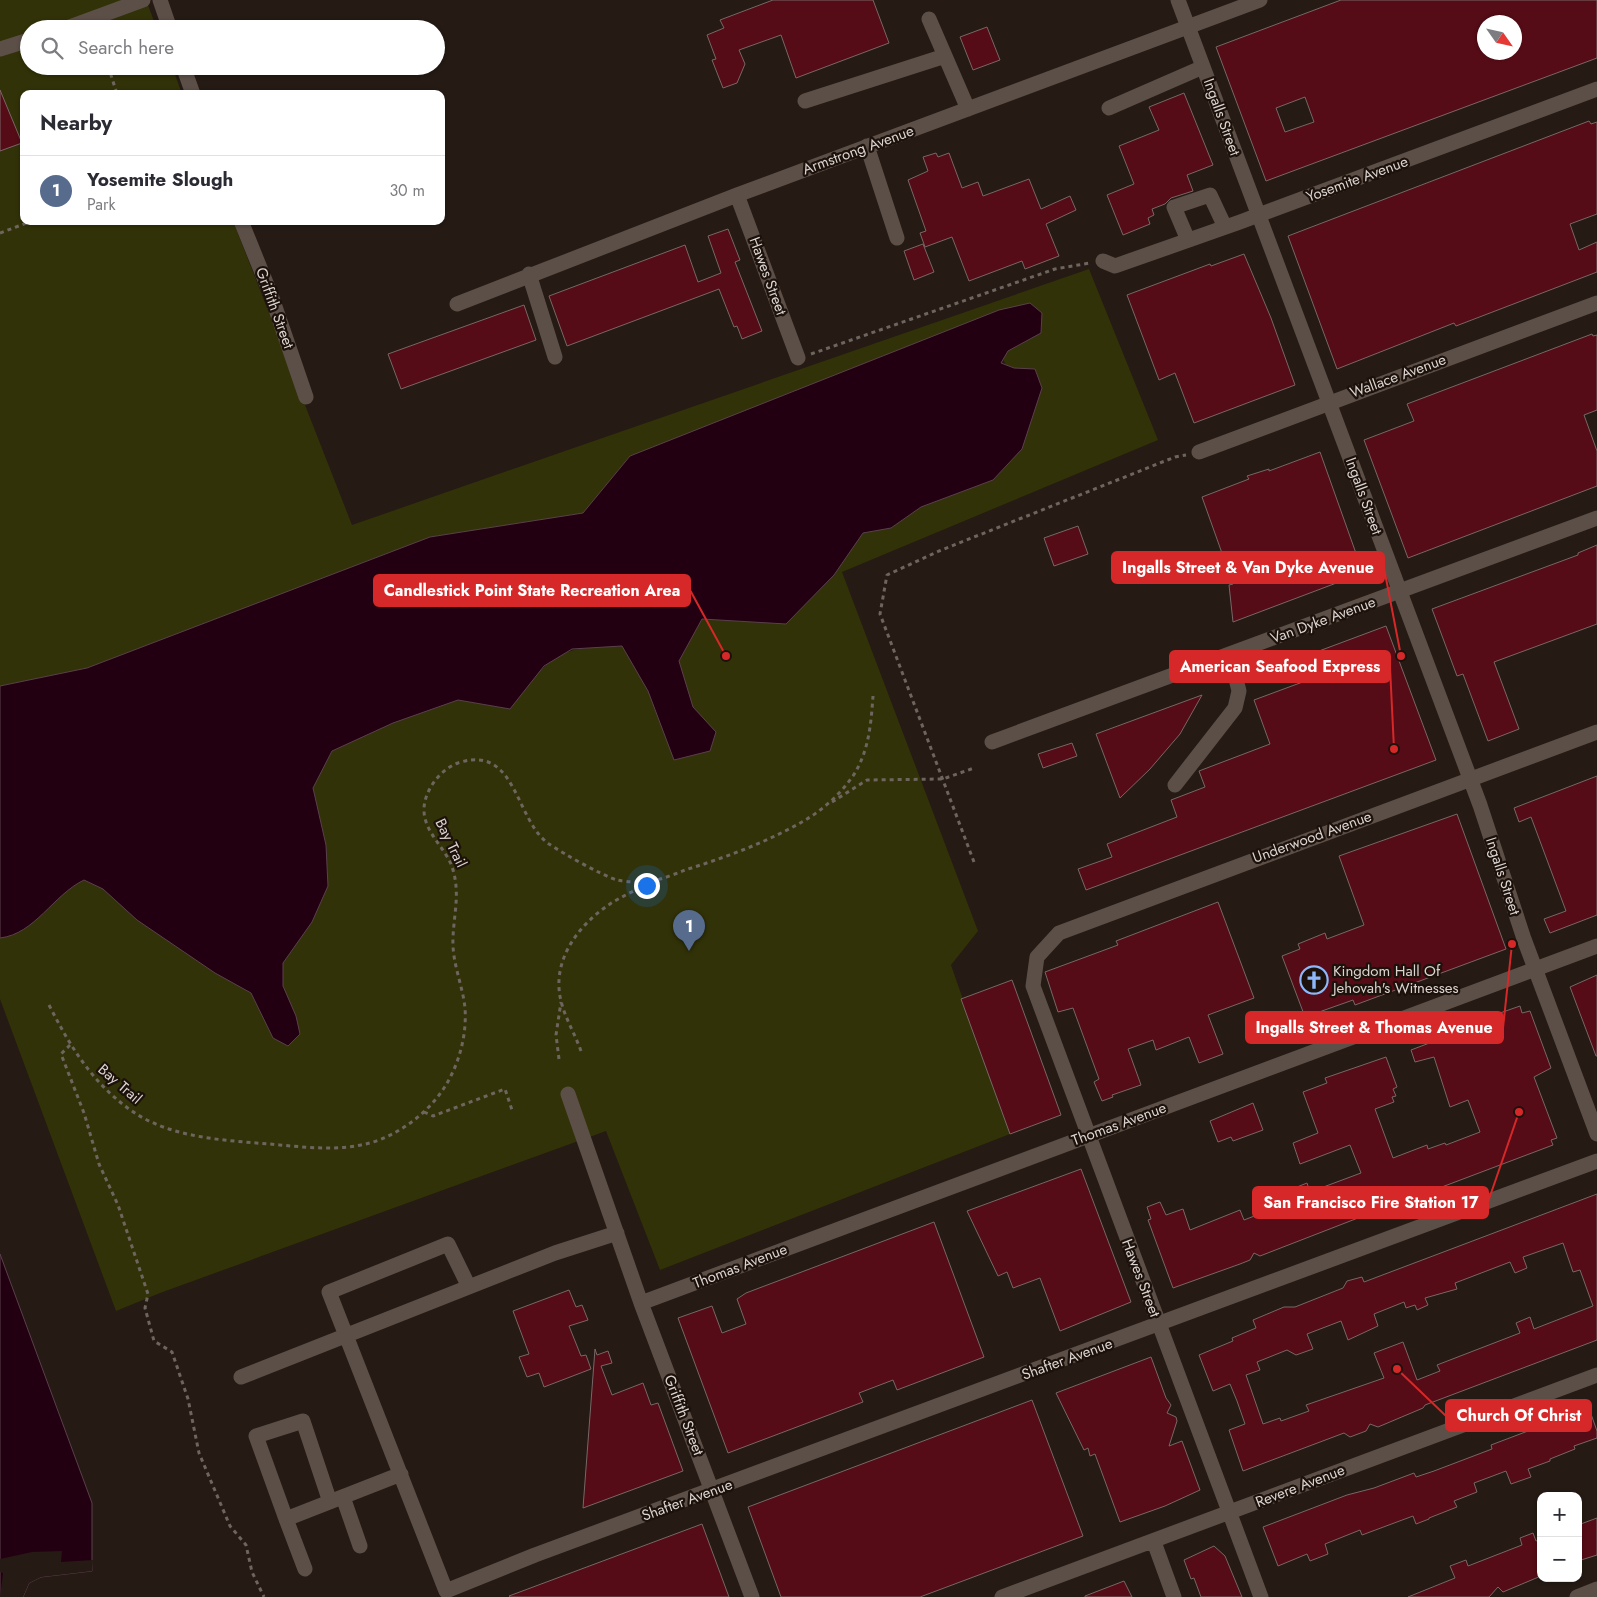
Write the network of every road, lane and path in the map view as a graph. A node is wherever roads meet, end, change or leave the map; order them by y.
1 (144, 0) edge
2 (160, 0) edge
3 (1178, 0) edge
4 (1260, 0) edge
5 (929, 19) dead end
6 (89, 20) edge
7 (167, 20) edge
8 (1188, 27) junction
9 (20, 43) edge
10 (0, 49) edge
11 (945, 56) junction
12 (1203, 67) junction
13 (111, 75) edge
14 (187, 75) edge
15 (1597, 89) edge
16 (116, 90) edge
17 (192, 90) edge
18 (805, 101) dead end
19 (1109, 108) dead end
20 (968, 109) junction
21 (867, 146) junction
22 (737, 195) junction
23 (1259, 215) junction
24 (21, 225) edge
25 (243, 225) edge
26 (1225, 227) junction
27 (0, 233) edge
28 (897, 238) dead end
29 (1188, 240) junction
30 (1109, 263) joint
31 (529, 274) junction
32 (1597, 303) edge
33 (457, 304) dead end
34 (555, 357) dead end
35 (798, 358) joint
36 (306, 397) dead end
37 (1330, 402) junction
38 (1199, 452) joint
39 (1597, 518) edge
40 (1400, 591) junction
41 (1230, 654) junction
42 (873, 696) dead end
43 (1597, 732) edge
44 (992, 742) dead end
45 (974, 768) dead end
46 (942, 779) junction
47 (1470, 780) junction
48 (1175, 785) dead end
49 (829, 803) junction
50 (974, 862) dead end
51 (651, 882) junction
52 (1597, 946) edge
53 (1037, 957) joint
54 (1535, 969) junction
55 (561, 1001) junction
56 (49, 1004) dead end
57 (70, 1044) junction
58 (581, 1051) dead end
59 (559, 1060) dead end
60 (568, 1094) dead end
61 (424, 1112) junction
62 (513, 1113) dead end
63 (1597, 1134) edge
64 (1088, 1136) junction
65 (1597, 1161) edge
66 (617, 1233) junction
67 (469, 1287) junction
68 (641, 1302) junction
69 (1159, 1324) junction
70 (346, 1335) junction
71 (1597, 1375) edge
72 (241, 1377) dead end
73 (401, 1474) junction
74 (712, 1491) junction
75 (336, 1499) junction
76 (1230, 1512) junction
77 (286, 1518) junction
78 (1154, 1542) junction
79 (360, 1546) dead end
80 (305, 1569) dead end
81 (1597, 1589) edge
82 (264, 1597) edge
83 (752, 1597) edge
84 (1002, 1597) edge
85 (1174, 1597) edge
86 (1261, 1597) edge
87 (1576, 1597) edge

1 - 6 street
2 - 7 street
3 - 8 street, Ingalls Street
4 - 8 street, Armstrong Avenue
5 - 11 street
8 - 12 street, Ingalls Street
8 - 20 street, Armstrong Avenue
9 - 10 street
11 - 18 street
11 - 20 street
12 - 19 street
12 - 23 street, Ingalls Street
13 - 16 path
14 - 17 street
15 - 23 street, Yosemite Avenue
20 - 21 street, Armstrong Avenue
21 - 22 street, Armstrong Avenue
21 - 28 street
22 - 31 street, Armstrong Avenue
22 - 35 street, Hawes Street
23 - 26 street, Yosemite Avenue
23 - 37 street, Ingalls Street
24 - 27 path
25 - 36 street, Griffith Street
26 - 29 street, Yosemite Avenue
26 - 29 street
29 - 30 street, Yosemite Avenue
30 - 35 path
31 - 33 street, Armstrong Avenue
31 - 34 street
32 - 37 street, Wallace Avenue
37 - 38 street, Wallace Avenue
37 - 40 street, Ingalls Street
38 - 46 path
39 - 40 street, Van Dyke Avenue
40 - 41 street, Van Dyke Avenue
40 - 47 street, Ingalls Street
41 - 44 street, Van Dyke Avenue
41 - 48 street
42 - 49 path, Bay Trail
43 - 47 street, Underwood Avenue
45 - 46 path
46 - 49 path
46 - 50 path
47 - 53 street, Underwood Avenue
47 - 54 street, Ingalls Street
49 - 51 path, Bay Trail
51 - 55 path
51 - 61 path, Bay Trail
52 - 54 street, Thomas Avenue
53 - 64 street, Hawes Street
54 - 63 street, Ingalls Street
54 - 64 street, Thomas Avenue
55 - 58 path
55 - 59 path
56 - 57 path, Bay Trail
57 - 61 path, Bay Trail
57 - 82 path
60 - 66 street, Griffith Street
61 - 62 path
64 - 68 street, Thomas Avenue
64 - 69 street, Hawes Street
65 - 69 street, Shafter Avenue
66 - 67 street
66 - 68 street, Griffith Street
67 - 70 street
67 - 70 street
68 - 74 street, Griffith Street
69 - 74 street, Shafter Avenue
69 - 76 street, Hawes Street
70 - 72 street
70 - 73 street
71 - 76 street, Revere Avenue
73 - 74 street, Shafter Avenue
73 - 75 street
74 - 83 street, Griffith Street
75 - 77 street
75 - 77 street
75 - 79 street
76 - 78 street, Revere Avenue
76 - 86 street, Hawes Street
77 - 80 street
78 - 84 street, Revere Avenue
78 - 85 street
81 - 87 street

